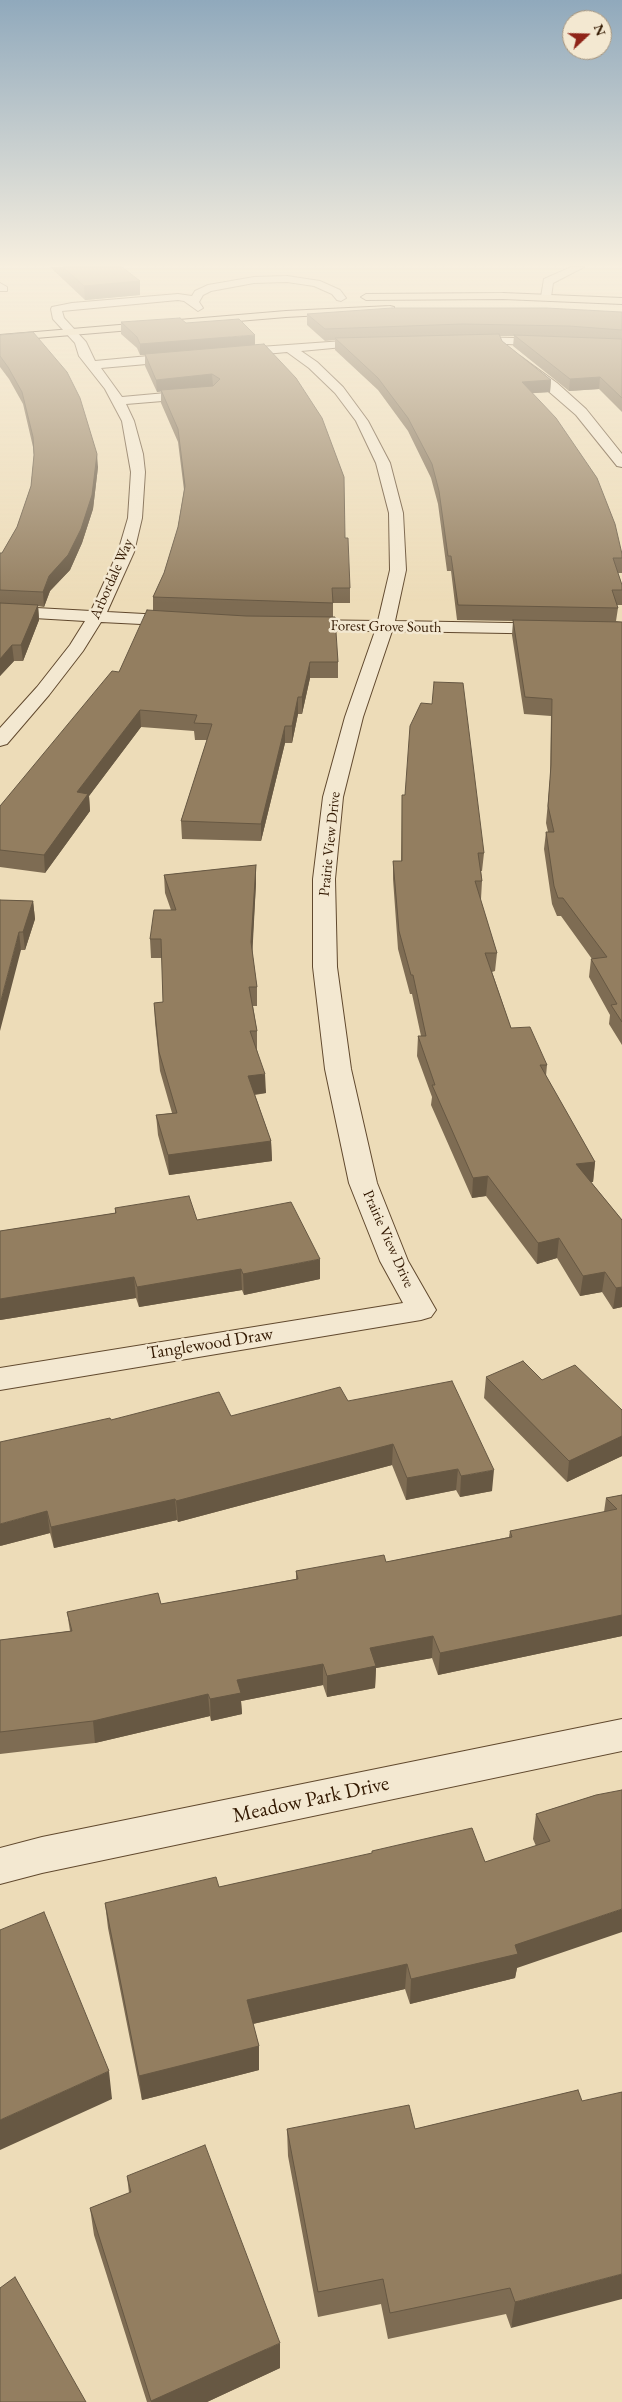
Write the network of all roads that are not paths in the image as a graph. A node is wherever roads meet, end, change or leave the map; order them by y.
1 (103, 379) edge
2 (328, 379) edge
3 (544, 379) edge
4 (213, 392) edge
5 (119, 401) junction
6 (622, 464) edge
7 (0, 611) edge
8 (96, 617) junction
9 (196, 622) edge
10 (285, 625) edge
11 (385, 628) junction
12 (622, 630) edge
13 (0, 740) edge
14 (421, 1310) joint
15 (0, 1379) edge
16 (622, 1735) edge
17 (0, 1866) edge

1 - 5 street, Arbordale Way
2 - 11 street, Prairie View Drive
3 - 6 street
4 - 5 street
5 - 8 street, Arbordale Way
7 - 8 street
8 - 9 street
8 - 13 street, Arbordale Way
10 - 11 street, Forest Grove South
11 - 12 street, Forest Grove South
11 - 14 street, Prairie View Drive
14 - 15 street, Tanglewood Draw
16 - 17 street, Meadow Park Drive

